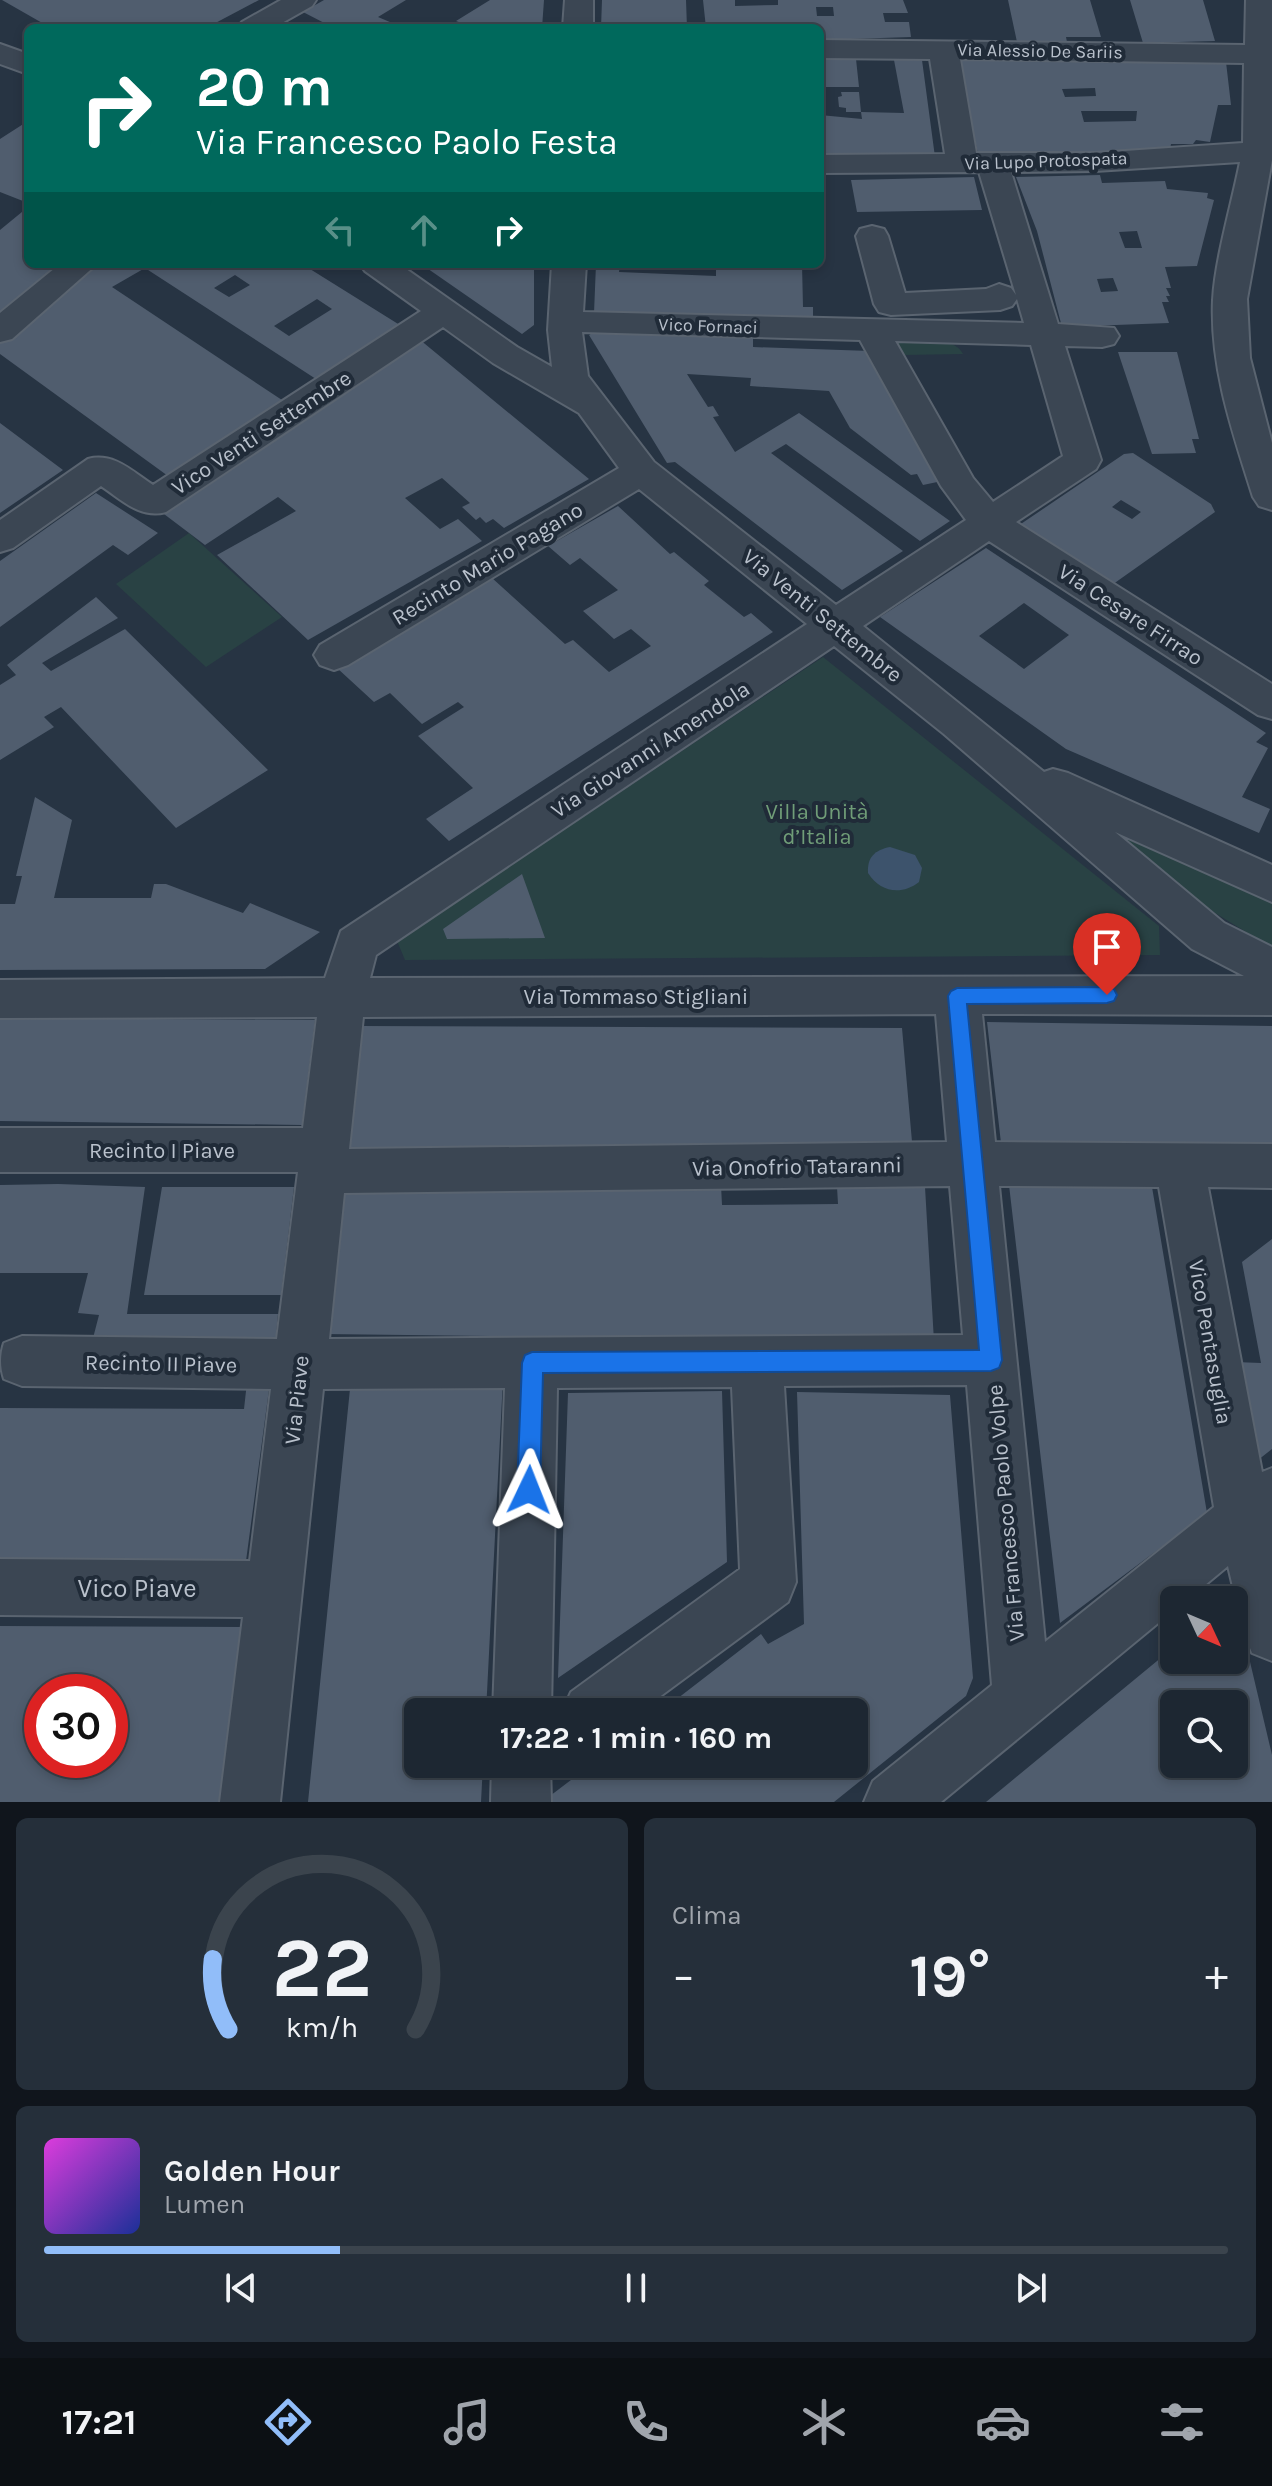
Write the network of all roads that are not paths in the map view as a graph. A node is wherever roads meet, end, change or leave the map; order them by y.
1 (302, 0) edge
2 (579, 0) edge
3 (1260, 0) edge
4 (267, 24) edge
5 (578, 24) edge
6 (824, 49) edge
7 (943, 49) junction
8 (0, 53) edge
9 (1260, 54) junction
10 (24, 63) edge
11 (1267, 146) edge
12 (824, 164) edge
13 (977, 164) junction
14 (872, 236) dead end
15 (75, 268) edge
16 (383, 268) edge
17 (569, 277) edge
18 (999, 295) dead end
19 (950, 301) junction
20 (444, 311) junction
21 (903, 318) junction
22 (587, 322) dead end
23 (871, 330) junction
24 (0, 331) edge
25 (1047, 335) junction
26 (1102, 336) dead end
27 (966, 344) junction
28 (595, 407) junction
29 (641, 471) junction
30 (1272, 497) edge
31 (991, 524) junction
32 (0, 539) edge
33 (838, 626) junction
34 (334, 655) dead end
35 (1272, 704) edge
36 (1003, 762) junction
37 (1272, 884) edge
38 (1272, 969) edge
39 (957, 996) junction
40 (1272, 996) edge
41 (342, 998) junction
42 (0, 999) edge
43 (0, 1150) edge
44 (323, 1160) junction
45 (973, 1164) junction
46 (1179, 1165) junction
47 (1272, 1166) edge
48 (991, 1360) junction
49 (22, 1361) dead end
50 (757, 1362) junction
51 (532, 1363) junction
52 (300, 1364) junction
53 (1258, 1507) edge
54 (0, 1587) edge
55 (275, 1589) junction
56 (1272, 1633) edge
57 (1022, 1696) junction
58 (522, 1698) edge
59 (610, 1698) edge
60 (521, 1778) edge
61 (250, 1802) edge
62 (521, 1802) edge
63 (894, 1802) edge

1 - 4 street
2 - 5 street
3 - 9 street
6 - 7 street, Via Alessio De Sariis
7 - 9 street, Via Alessio De Sariis
7 - 13 street
8 - 10 street
9 - 11 street
11 - 13 street, Via Lupo Protospata
11 - 30 street
12 - 13 street, Via Lupo Protospata
13 - 25 street
14 - 21 street
15 - 24 street
16 - 20 street
17 - 28 street, Via Venti Settembre
18 - 19 street
19 - 21 street
19 - 27 street
20 - 28 street
20 - 32 street, Vico Venti Settembre
21 - 23 street, Vico Fornaci
21 - 27 street
22 - 23 street, Vico Fornaci
23 - 31 street, Via Cesare Firrao
25 - 26 street
25 - 27 street
25 - 31 street, Via Giovanni Amendola
28 - 29 street, Via Venti Settembre
29 - 33 street, Via Venti Settembre
29 - 34 street, Recinto Mario Pagano
31 - 33 street, Via Giovanni Amendola
31 - 35 street, Via Cesare Firrao
33 - 36 street, Via Venti Settembre
33 - 41 street, Via Giovanni Amendola
36 - 37 street, Via Venti Settembre
36 - 38 street, Via Venti Settembre
39 - 40 street, Via Tommaso Stigliani
39 - 41 street, Via Tommaso Stigliani
39 - 45 street, Via Francesco Paolo Volpe
41 - 42 street, Via Tommaso Stigliani
41 - 44 street, Via Piave
43 - 44 street, Recinto I Piave
44 - 45 street, Via Onofrio Tataranni
44 - 52 street, Via Piave
45 - 46 street, Via Onofrio Tataranni
45 - 48 street, Via Francesco Paolo Volpe
46 - 47 street, Via Onofrio Tataranni
46 - 53 street, Vico Pentasuglia
48 - 50 street, Recinto II Piave
48 - 57 street, Via Francesco Paolo Volpe
49 - 52 street, Recinto II Piave
50 - 51 street, Recinto II Piave
50 - 59 street
51 - 52 street, Recinto II Piave
51 - 58 street
52 - 55 street, Via Piave
53 - 56 street, Vico Pentasuglia
53 - 57 street
54 - 55 street, Vico Piave
55 - 61 street, Via Piave
57 - 63 street
60 - 62 street

